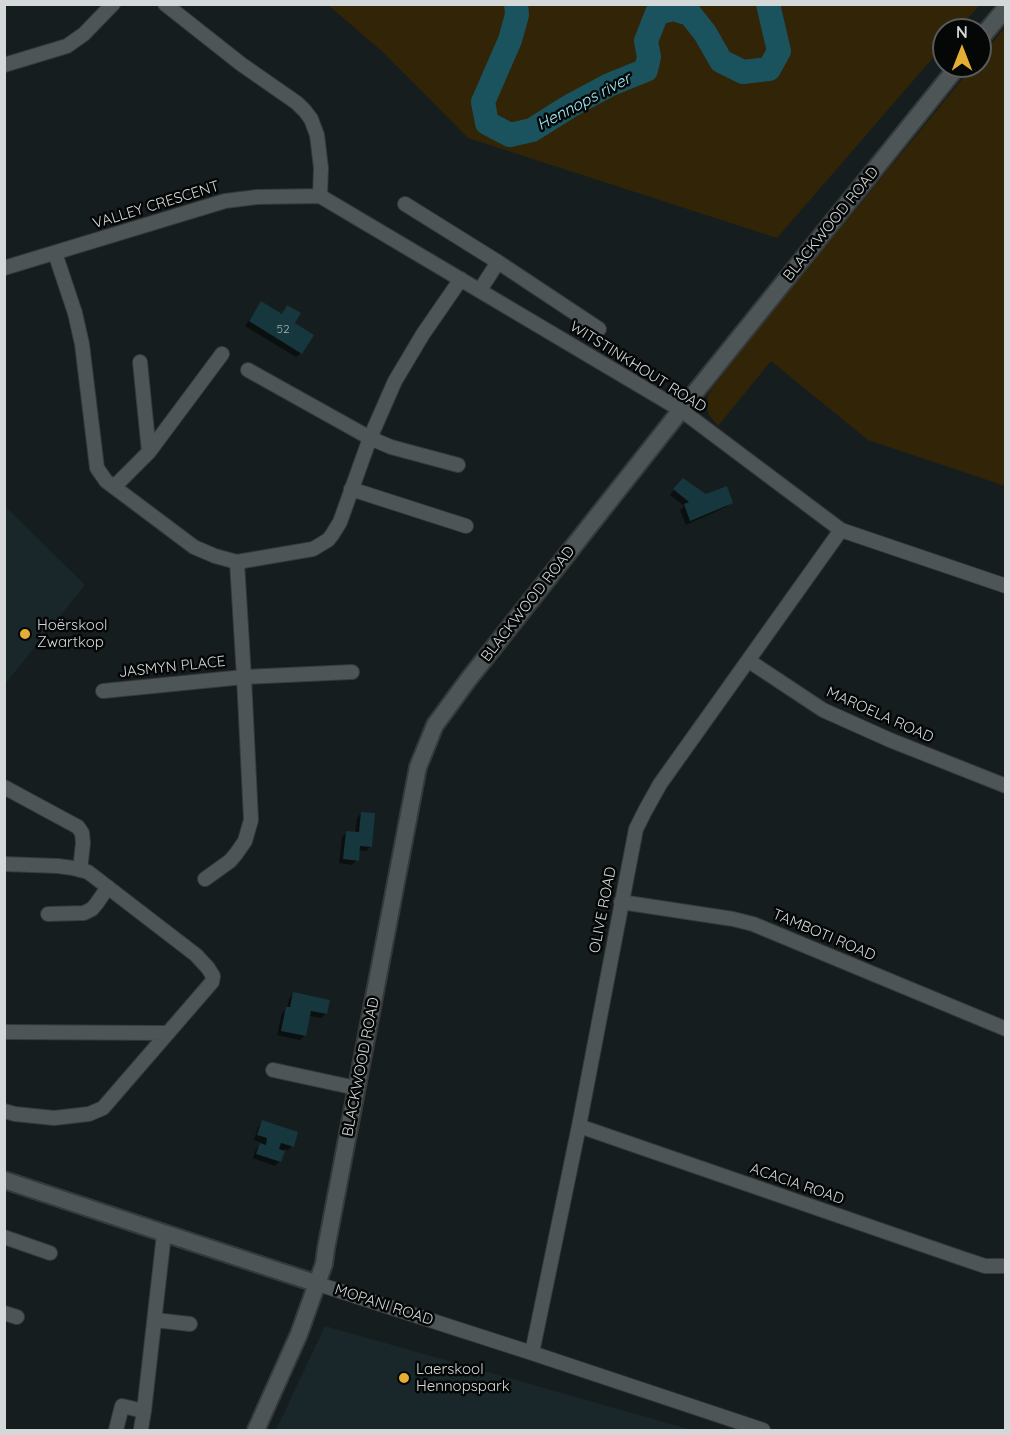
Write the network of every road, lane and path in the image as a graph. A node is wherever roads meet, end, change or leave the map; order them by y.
1 (113, 4) edge
2 (165, 4) edge
3 (1005, 8) edge
4 (992, 25) edge
5 (4, 65) edge
6 (948, 78) edge
7 (320, 196) junction
8 (405, 204) dead end
9 (55, 253) junction
10 (498, 262) junction
11 (4, 268) edge
12 (460, 279) junction
13 (480, 290) junction
14 (599, 329) dead end
15 (222, 354) dead end
16 (140, 362) dead end
17 (248, 370) dead end
18 (681, 410) junction
19 (369, 438) junction
20 (149, 452) junction
21 (458, 465) dead end
22 (114, 487) junction
23 (351, 489) junction
24 (466, 526) dead end
25 (841, 530) junction
26 (237, 562) junction
27 (1005, 586) edge
28 (749, 661) junction
29 (352, 672) dead end
30 (244, 677) junction
31 (103, 691) dead end
32 (1005, 786) edge
33 (4, 787) edge
34 (4, 864) edge
35 (80, 870) junction
36 (205, 879) dead end
37 (108, 887) junction
38 (621, 902) junction
39 (48, 914) dead end
40 (1005, 1029) edge
41 (4, 1032) edge
42 (168, 1033) junction
43 (273, 1070) dead end
44 (356, 1088) junction
45 (4, 1111) edge
46 (579, 1126) junction
47 (4, 1180) edge
48 (164, 1234) junction
49 (4, 1236) edge
50 (50, 1252) dead end
51 (1005, 1266) edge
52 (314, 1283) junction
53 (155, 1320) junction
54 (190, 1324) dead end
55 (532, 1353) junction
56 (144, 1411) junction
57 (141, 1429) dead end
58 (116, 1431) edge
59 (245, 1431) edge
60 (256, 1431) edge
61 (762, 1431) edge

1 - 5 street
2 - 7 street
3 - 4 street
6 - 18 street, BLACKWOOD ROAD
7 - 9 street, VALLEY CRESCENT
7 - 12 street, WITSTINKHOUT ROAD
8 - 10 street
9 - 11 street, VALLEY CRESCENT
9 - 22 street
10 - 13 street
10 - 14 street
12 - 13 street, WITSTINKHOUT ROAD
12 - 19 street
13 - 18 street, WITSTINKHOUT ROAD
15 - 20 street
16 - 20 street
17 - 19 street
18 - 25 street, WITSTINKHOUT ROAD
18 - 44 street, BLACKWOOD ROAD
19 - 21 street
19 - 23 street
20 - 22 street
22 - 26 street
23 - 24 street
23 - 26 street
25 - 27 street, WITSTINKHOUT ROAD
25 - 28 street, OLIVE ROAD
26 - 30 street
28 - 32 street, MAROELA ROAD
28 - 38 street, OLIVE ROAD
29 - 30 street, JASMYN PLACE
30 - 31 street, JASMYN PLACE
30 - 36 street
33 - 35 street
34 - 35 street
35 - 37 street
37 - 39 street
37 - 42 street
38 - 40 street, TAMBOTI ROAD
38 - 46 street, OLIVE ROAD
41 - 42 street
42 - 45 street
43 - 44 street
44 - 52 street, BLACKWOOD ROAD
46 - 51 street, ACACIA ROAD
46 - 55 street, OLIVE ROAD
47 - 48 street, MOPANI ROAD
48 - 52 street, MOPANI ROAD
48 - 53 street
49 - 50 street
52 - 55 street, MOPANI ROAD
52 - 59 street, BLACKWOOD ROAD
52 - 60 street, BLACKWOOD ROAD
53 - 54 street
53 - 56 street
55 - 61 street, MOPANI ROAD
56 - 57 street
56 - 58 street

